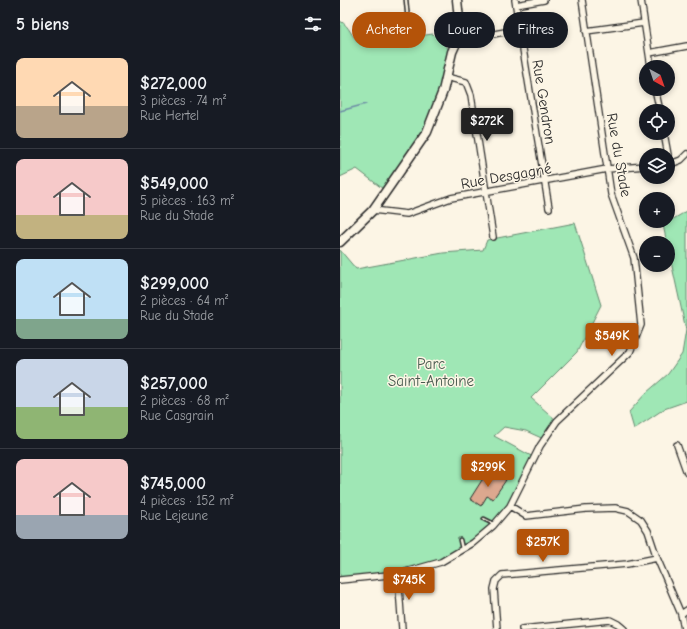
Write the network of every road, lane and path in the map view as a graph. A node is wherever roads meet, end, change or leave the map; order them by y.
1 (406, 0) edge
2 (457, 0) edge
3 (544, 0) edge
4 (582, 0) edge
5 (641, 0) edge
6 (516, 2) edge
7 (407, 12) edge
8 (458, 12) edge
9 (517, 12) edge
10 (644, 23) junction
11 (586, 32) junction
12 (687, 46) edge
13 (454, 48) edge
14 (523, 48) edge
15 (649, 53) junction
16 (650, 60) edge
17 (446, 77) junction
18 (687, 154) edge
19 (675, 162) edge
20 (639, 167) edge
21 (607, 169) junction
22 (545, 181) junction
23 (486, 192) junction
24 (549, 208) dead end
25 (373, 210) junction
26 (493, 237) dead end
27 (340, 242) edge
28 (677, 445) dead end
29 (687, 473) edge
30 (510, 506) junction
31 (484, 519) dead end
32 (494, 524) junction
33 (460, 540) dead end
34 (462, 550) junction
35 (656, 558) junction
36 (398, 574) junction
37 (340, 580) edge
38 (687, 610) edge
39 (681, 614) junction
40 (402, 629) edge
41 (497, 629) edge
42 (522, 629) edge
43 (624, 629) edge
44 (684, 629) edge

1 - 7 lane
2 - 8 street
3 - 6 street
4 - 11 street, Rue du Stade
5 - 10 street
6 - 9 street, Rue Gendron
10 - 11 street
10 - 15 street
11 - 21 street, Rue du Stade
12 - 15 street
13 - 17 street
14 - 22 street, Rue Gendron
15 - 16 street
17 - 23 street
17 - 25 street
18 - 19 street
20 - 21 street, Rue Desgagné
21 - 22 street, Rue Desgagné
21 - 30 street, Rue du Stade
22 - 23 street, Rue Desgagné
22 - 24 street, Rue Gendron
23 - 25 street, Rue Desgagné
23 - 26 street
25 - 27 street
28 - 29 street
30 - 32 street, Rue du Stade
30 - 35 street
31 - 32 lane
32 - 34 street, Rue du Stade
33 - 34 lane
34 - 36 street, Rue du Stade
35 - 39 street
35 - 41 street
36 - 37 street, Rue du Stade
36 - 40 street
38 - 39 street
39 - 44 street
42 - 43 street

